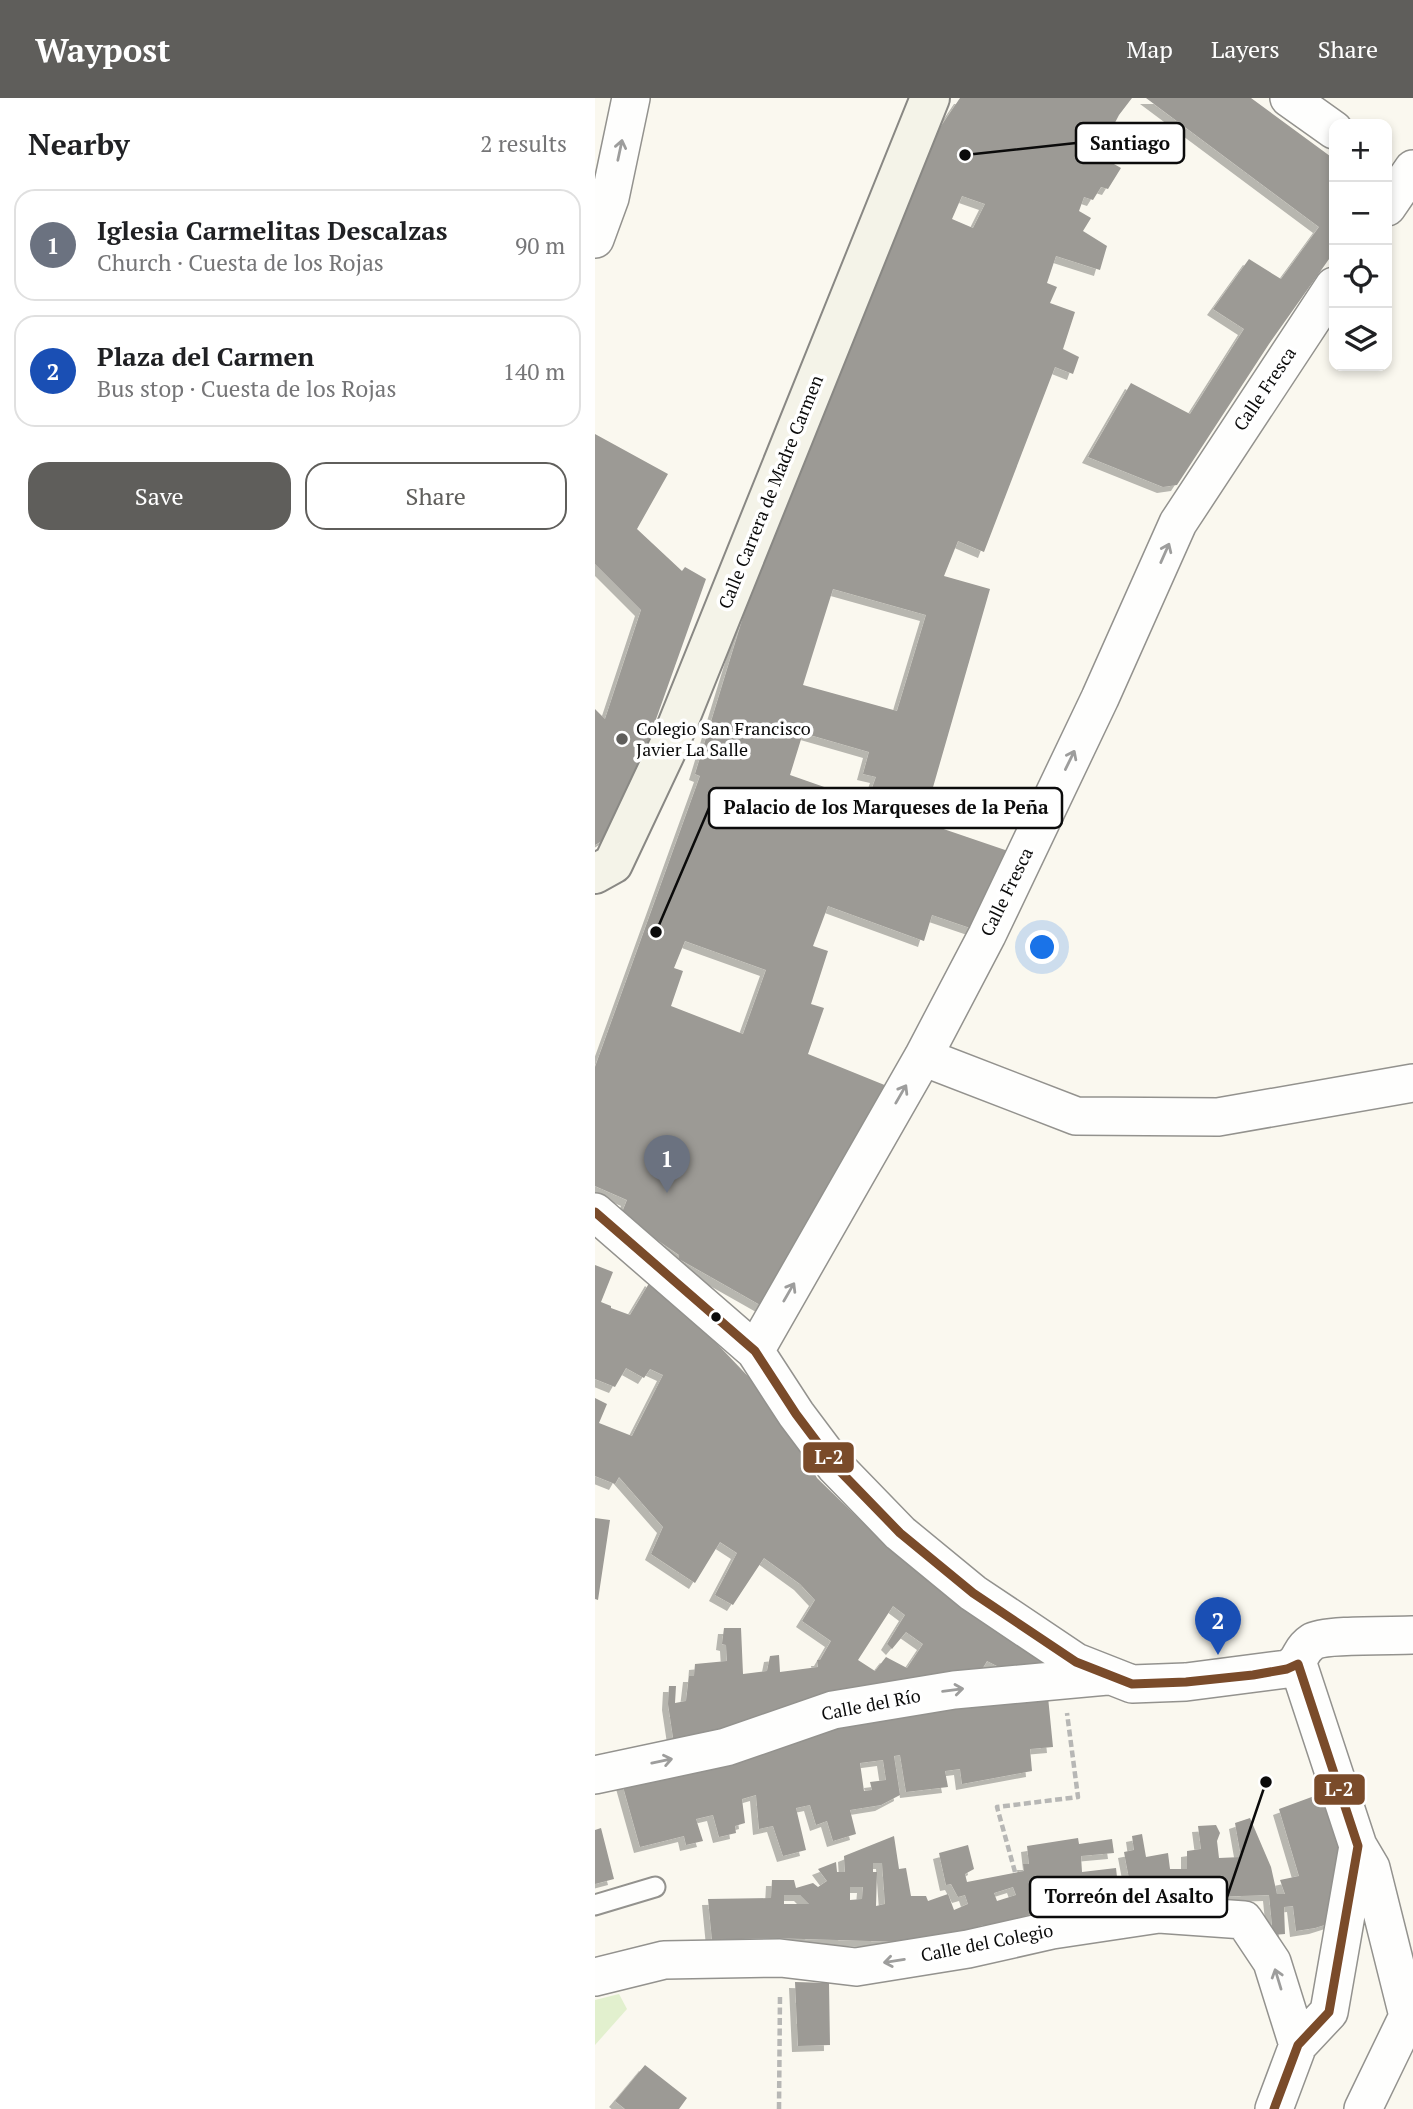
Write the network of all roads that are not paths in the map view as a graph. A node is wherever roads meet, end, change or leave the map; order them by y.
1 (631, 98) edge
2 (930, 98) edge
3 (1289, 98) edge
4 (1329, 126) edge
5 (603, 197) edge
6 (595, 239) edge
7 (1329, 294) edge
8 (595, 874) edge
9 (923, 1057) junction
10 (1413, 1083) edge
11 (595, 1212) edge
12 (755, 1351) junction
13 (1413, 1635) edge
14 (1297, 1664) junction
15 (1111, 1676) junction
16 (595, 1775) edge
17 (1358, 1846) junction
18 (655, 1887) dead end
19 (595, 1905) edge
20 (595, 1977) edge
21 (1410, 2014) edge
22 (1297, 2045) junction
23 (1274, 2109) edge
24 (1363, 2109) edge

5 -> 1 street
2 - 8 street, Calle Carrera de Madre Carmen
3 - 4 street
5 - 6 street
9 -> 7 street, Calle Fresca
9 - 10 street
12 -> 9 street, Calle Fresca
11 - 12 street
12 - 15 street
13 - 14 street
14 - 15 street
14 - 17 street
16 -> 15 street, Calle del Río
17 - 21 street
17 - 22 street
18 - 19 lane
22 -> 20 street, Calle del Colegio
21 - 24 street
22 - 23 street

